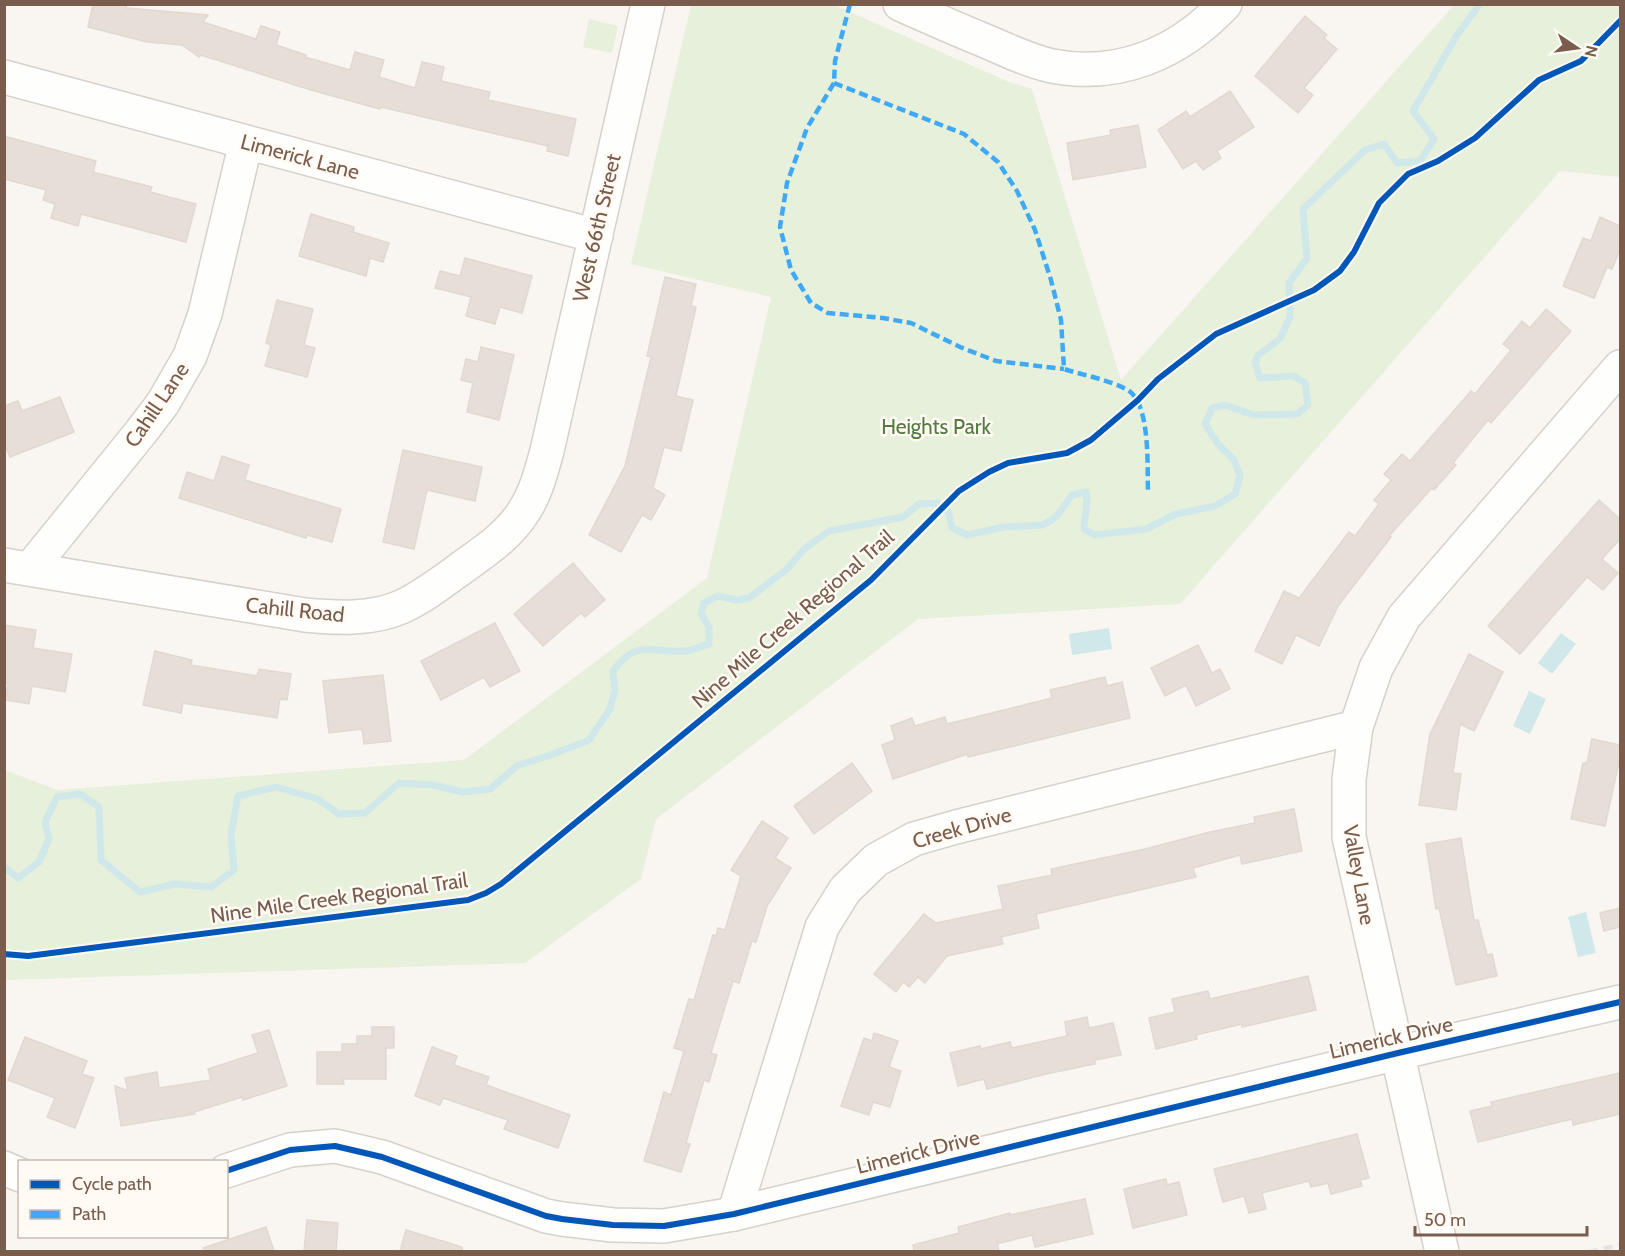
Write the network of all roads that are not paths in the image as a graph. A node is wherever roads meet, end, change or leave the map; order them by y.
1 (648, 4) edge
2 (900, 4) edge
3 (1225, 4) edge
4 (4, 77) edge
5 (246, 142) junction
6 (596, 236) junction
7 (1620, 367) edge
8 (547, 451) joint
9 (17, 567) edge
10 (1356, 728) junction
11 (1620, 1002) edge
12 (1398, 1053) junction
13 (4, 1168) edge
14 (228, 1170) edge
15 (18, 1174) edge
16 (735, 1214) junction
17 (1442, 1251) edge

1 - 6 street, West 66th Street
2 - 3 street
4 - 5 street, Limerick Lane
5 - 6 street, Limerick Lane
5 - 9 street, Cahill Lane
6 - 8 street, West 66th Street
7 - 10 street, Valley Lane
8 - 9 street, Cahill Road
10 - 12 street, Valley Lane
10 - 16 street, Creek Drive
11 - 12 street, Limerick Drive
12 - 16 street, Limerick Drive
12 - 17 street, Valley Lane
13 - 15 street
14 - 16 street, Limerick Drive

